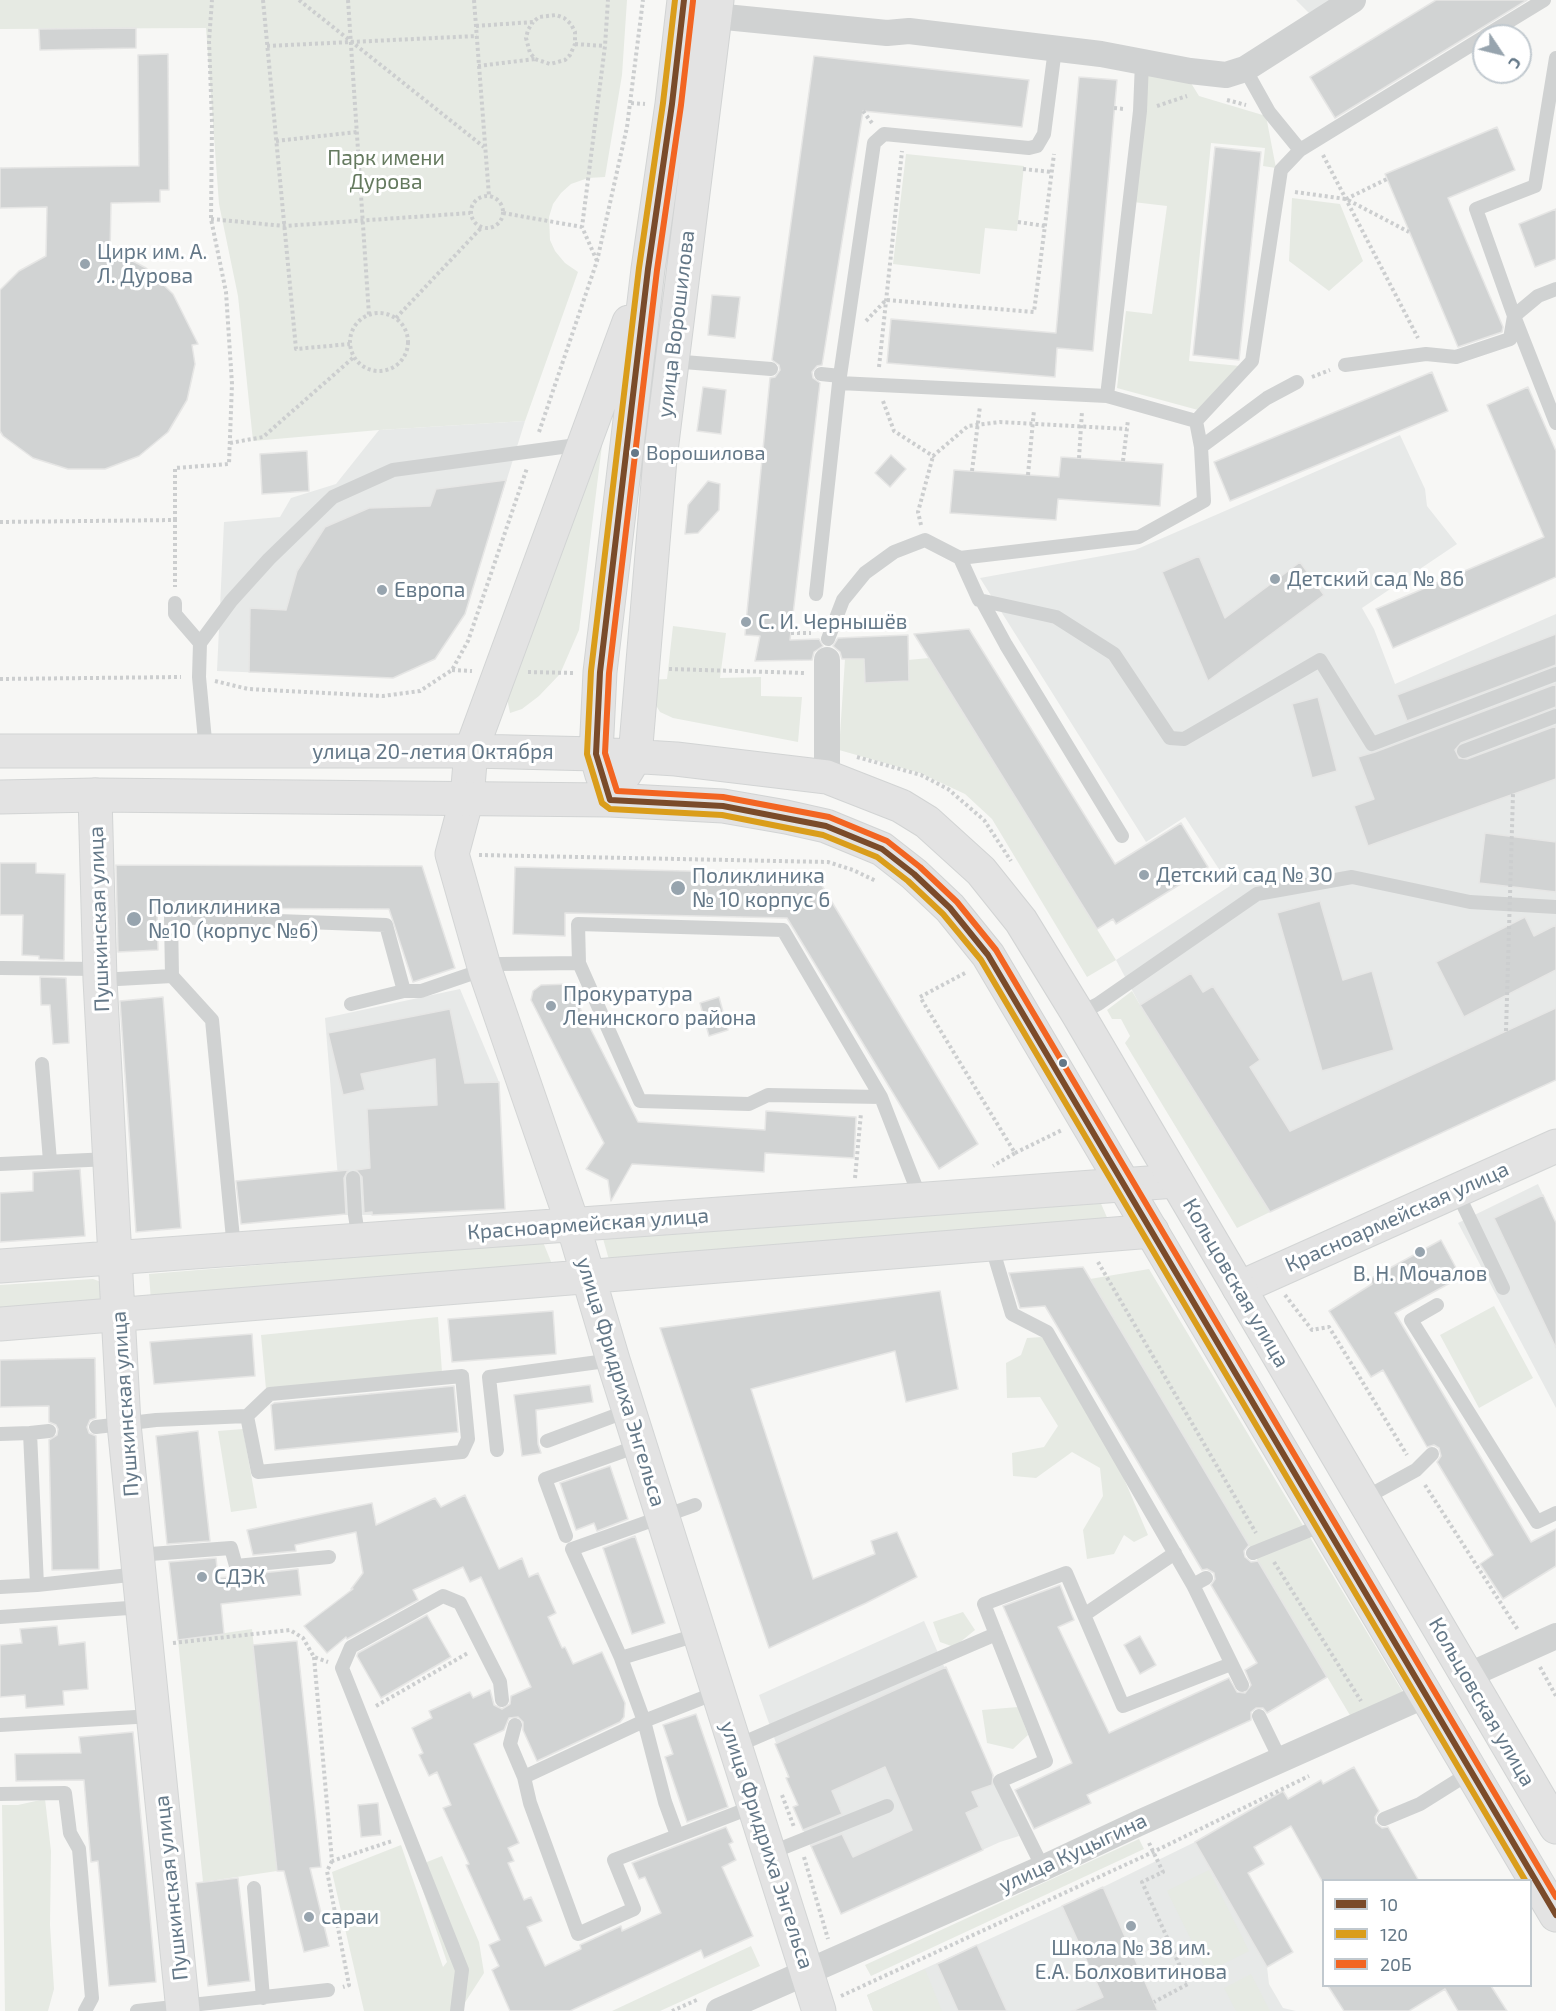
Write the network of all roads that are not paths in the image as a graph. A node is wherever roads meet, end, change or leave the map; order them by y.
1 (684, 0) edge
2 (1353, 0) edge
3 (1544, 0) edge
4 (716, 8) edge
5 (1505, 24) edge
6 (1472, 44) edge
7 (1055, 49) junction
8 (1556, 58) edge
9 (1142, 62) junction
10 (1245, 69) junction
11 (1300, 150) junction
12 (648, 269) junction
13 (1556, 289) edge
14 (1514, 316) junction
15 (671, 361) junction
16 (1345, 365) road end
17 (771, 369) dead end
18 (821, 374) dead end
19 (839, 379) junction
20 (1297, 382) road end
21 (1107, 396) junction
22 (1196, 421) junction
23 (1556, 423) edge
24 (584, 444) junction
25 (1201, 447) junction
26 (960, 558) junction
27 (816, 594) road end
28 (982, 601) junction
29 (175, 603) road end
30 (200, 643) junction
31 (819, 653) joint
32 (1556, 674) edge
33 (1556, 716) edge
34 (0, 751) edge
35 (206, 751) junction
36 (471, 751) junction
37 (1464, 751) dead end
38 (596, 753) junction
39 (635, 757) junction
40 (827, 777) junction
41 (862, 790) joint
42 (95, 795) junction
43 (0, 797) edge
44 (466, 798) junction
45 (610, 800) junction
46 (1122, 836) dead end
47 (1556, 907) edge
48 (579, 963) junction
49 (0, 968) edge
50 (484, 970) junction
51 (100, 974) junction
52 (172, 976) junction
53 (404, 991) junction
54 (351, 1004) dead end
55 (1078, 1014) junction
56 (42, 1064) dead end
57 (881, 1097) junction
58 (1556, 1146) edge
59 (110, 1159) junction
60 (50, 1161) junction
61 (0, 1164) edge
62 (353, 1178) dead end
63 (1176, 1181) junction
64 (1125, 1186) junction
65 (1457, 1192) junction
66 (921, 1200) junction
67 (573, 1225) junction
68 (1152, 1231) junction
69 (359, 1240) junction
70 (991, 1244) junction
71 (234, 1250) junction
72 (116, 1258) junction
73 (0, 1266) edge
74 (587, 1277) junction
75 (1239, 1288) junction
76 (1503, 1288) dead end
77 (1437, 1305) dead end
78 (118, 1315) junction
79 (0, 1324) edge
80 (613, 1360) junction
81 (630, 1410) junction
82 (247, 1416) junction
83 (110, 1425) junction
84 (49, 1431) dead end
85 (30, 1433) junction
86 (0, 1434) edge
87 (547, 1441) dead end
88 (641, 1445) junction
89 (497, 1450) dead end
90 (1432, 1454) dead end
91 (1363, 1499) junction
92 (695, 1505) dead end
93 (1556, 1513) edge
94 (663, 1516) junction
95 (1325, 1524) junction
96 (566, 1536) dead end
97 (1259, 1550) road end
98 (1175, 1553) junction
99 (329, 1557) dead end
100 (138, 1565) junction
101 (1206, 1578) dead end
102 (37, 1585) junction
103 (1193, 1585) junction
104 (0, 1587) edge
105 (142, 1607) junction
106 (1084, 1615) junction
107 (0, 1617) edge
108 (700, 1634) junction
109 (996, 1634) junction
110 (1556, 1635) edge
111 (621, 1658) junction
112 (1231, 1664) junction
113 (1467, 1676) junction
114 (1242, 1685) dead end
115 (718, 1692) junction
116 (1426, 1695) junction
117 (502, 1700) dead end
118 (153, 1716) junction
119 (1258, 1716) dead end
120 (644, 1721) junction
121 (0, 1725) edge
122 (515, 1725) dead end
123 (736, 1746) junction
124 (1281, 1761) junction
125 (1472, 1772) junction
126 (524, 1777) junction
127 (0, 1794) edge
128 (755, 1806) junction
129 (887, 1806) dead end
130 (1384, 1819) dead end
131 (1556, 1827) edge
132 (677, 1835) junction
133 (770, 1854) junction
134 (1043, 1868) junction
135 (254, 1888) dead end
136 (1556, 1915) edge
137 (807, 1972) junction
138 (328, 1990) road end
139 (263, 1998) junction
140 (832, 2003) edge
141 (183, 2009) edge
142 (85, 2011) edge
143 (137, 2011) edge
144 (457, 2011) edge
145 (719, 2011) edge

1 - 12 main road, улица Ворошилова
2 - 10 street
3 - 5 lane
4 - 7 street
4 - 15 main road, улица Ворошилова
6 - 11 lane
7 - 9 street
7 - 19 lane
8 - 14 lane
9 - 10 street
9 - 21 lane
10 - 11 lane
11 - 22 lane
12 - 24 main road, улица Фридриха Энгельса
12 - 38 main road, улица Ворошилова
13 - 14 lane
14 - 16 lane
14 - 23 lane
15 - 17 lane
15 - 39 main road, улица Ворошилова
18 - 19 lane
19 - 21 lane
19 - 27 lane
20 - 25 lane
21 - 22 lane
22 - 25 lane
24 - 30 lane
24 - 36 main road, улица Фридриха Энгельса
25 - 26 lane
26 - 28 lane
26 - 31 lane
28 - 32 lane
28 - 46 lane
29 - 30 lane
30 - 35 lane
31 - 40 street
33 - 37 lane
34 - 35 main road, улица 20-летия Октября
35 - 36 main road, улица 20-летия Октября
36 - 38 main road, улица 20-летия Октября
36 - 44 main road, улица Фридриха Энгельса
38 - 39 main road, улица 20-летия Октября
38 - 45 main road, улица Ворошилова
39 - 40 main road, улица 20-летия Октября
39 - 45 main road
40 - 41 main road, улица 20-летия Октября
41 - 55 main road, Кольцовская улица
42 - 43 main road
42 - 44 main road
42 - 51 main road, Пушкинская улица
44 - 45 main road
44 - 50 main road, улица Фридриха Энгельса
45 - 64 main road, Кольцовская улица
47 - 55 lane
48 - 50 lane
48 - 57 lane
48 - 57 lane
49 - 51 lane
50 - 53 lane
50 - 67 main road, улица Фридриха Энгельса
51 - 52 lane
51 - 59 main road, Пушкинская улица
52 - 53 lane
52 - 71 lane
53 - 54 lane
55 - 63 main road, Кольцовская улица
56 - 60 lane
57 - 66 lane
58 - 65 main road, Красноармейская улица
59 - 60 lane
59 - 72 main road, Пушкинская улица
60 - 61 lane
62 - 69 lane
63 - 64 main road, Красноармейская улица
63 - 75 main road, Кольцовская улица
64 - 66 main road, Красноармейская улица
64 - 68 main road, Кольцовская улица
65 - 75 main road, Красноармейская улица
65 - 76 lane
66 - 67 main road, Красноармейская улица
67 - 69 main road, Красноармейская улица
67 - 74 main road, улица Фридриха Энгельса
68 - 70 main road
68 - 95 main road, Кольцовская улица
69 - 71 main road, Красноармейская улица
70 - 74 main road
70 - 98 lane
71 - 72 main road, Красноармейская улица
72 - 73 main road, Красноармейская улица
72 - 78 main road, Пушкинская улица
74 - 78 main road
74 - 80 main road, улица Фридриха Энгельса
75 - 91 main road, Кольцовская улица
77 - 93 lane
78 - 79 main road
78 - 83 main road, Пушкинская улица
80 - 81 main road, улица Фридриха Энгельса
80 - 89 lane
81 - 87 lane
81 - 88 main road, улица Фридриха Энгельса
82 - 82 lane
82 - 83 lane
83 - 100 main road, Пушкинская улица
84 - 85 lane
85 - 86 lane
85 - 102 lane
88 - 94 main road, улица Фридриха Энгельса
88 - 96 lane
90 - 91 lane
91 - 113 main road, Кольцовская улица
92 - 94 lane
94 - 108 main road, улица Фридриха Энгельса
94 - 111 lane
95 - 97 lane
95 - 116 main road, Кольцовская улица
98 - 103 lane
98 - 106 lane
99 - 100 lane
100 - 102 lane
100 - 105 main road, Пушкинская улица
101 - 103 lane
102 - 104 lane
103 - 112 lane
105 - 107 lane
105 - 118 main road, Пушкинская улица
106 - 109 lane
106 - 112 lane
108 - 111 lane
108 - 115 main road, улица Фридриха Энгельса
109 - 123 lane
109 - 134 lane
110 - 113 street
111 - 120 lane
112 - 114 lane
113 - 131 main road, Кольцовская улица
115 - 120 lane
115 - 123 main road, улица Фридриха Энгельса
116 - 124 street, улица Куцыгина
116 - 125 main road, Кольцовская улица
117 - 144 lane
118 - 121 lane
118 - 141 main road, Пушкинская улица
119 - 124 lane
120 - 126 lane
120 - 132 lane
122 - 126 lane
123 - 128 main road, улица Фридриха Энгельса
124 - 134 street, улица Куцыгина
125 - 130 lane
125 - 136 main road, Кольцовская улица
126 - 132 lane
127 - 142 lane
128 - 132 lane
128 - 133 main road, улица Фридриха Энгельса
129 - 133 lane
133 - 137 main road, улица Фридриха Энгельса
134 - 137 street, улица Куцыгина
135 - 139 lane
137 - 140 main road, улица Фридриха Энгельса
137 - 145 street, улица Куцыгина
138 - 139 lane
139 - 141 lane
141 - 143 lane

